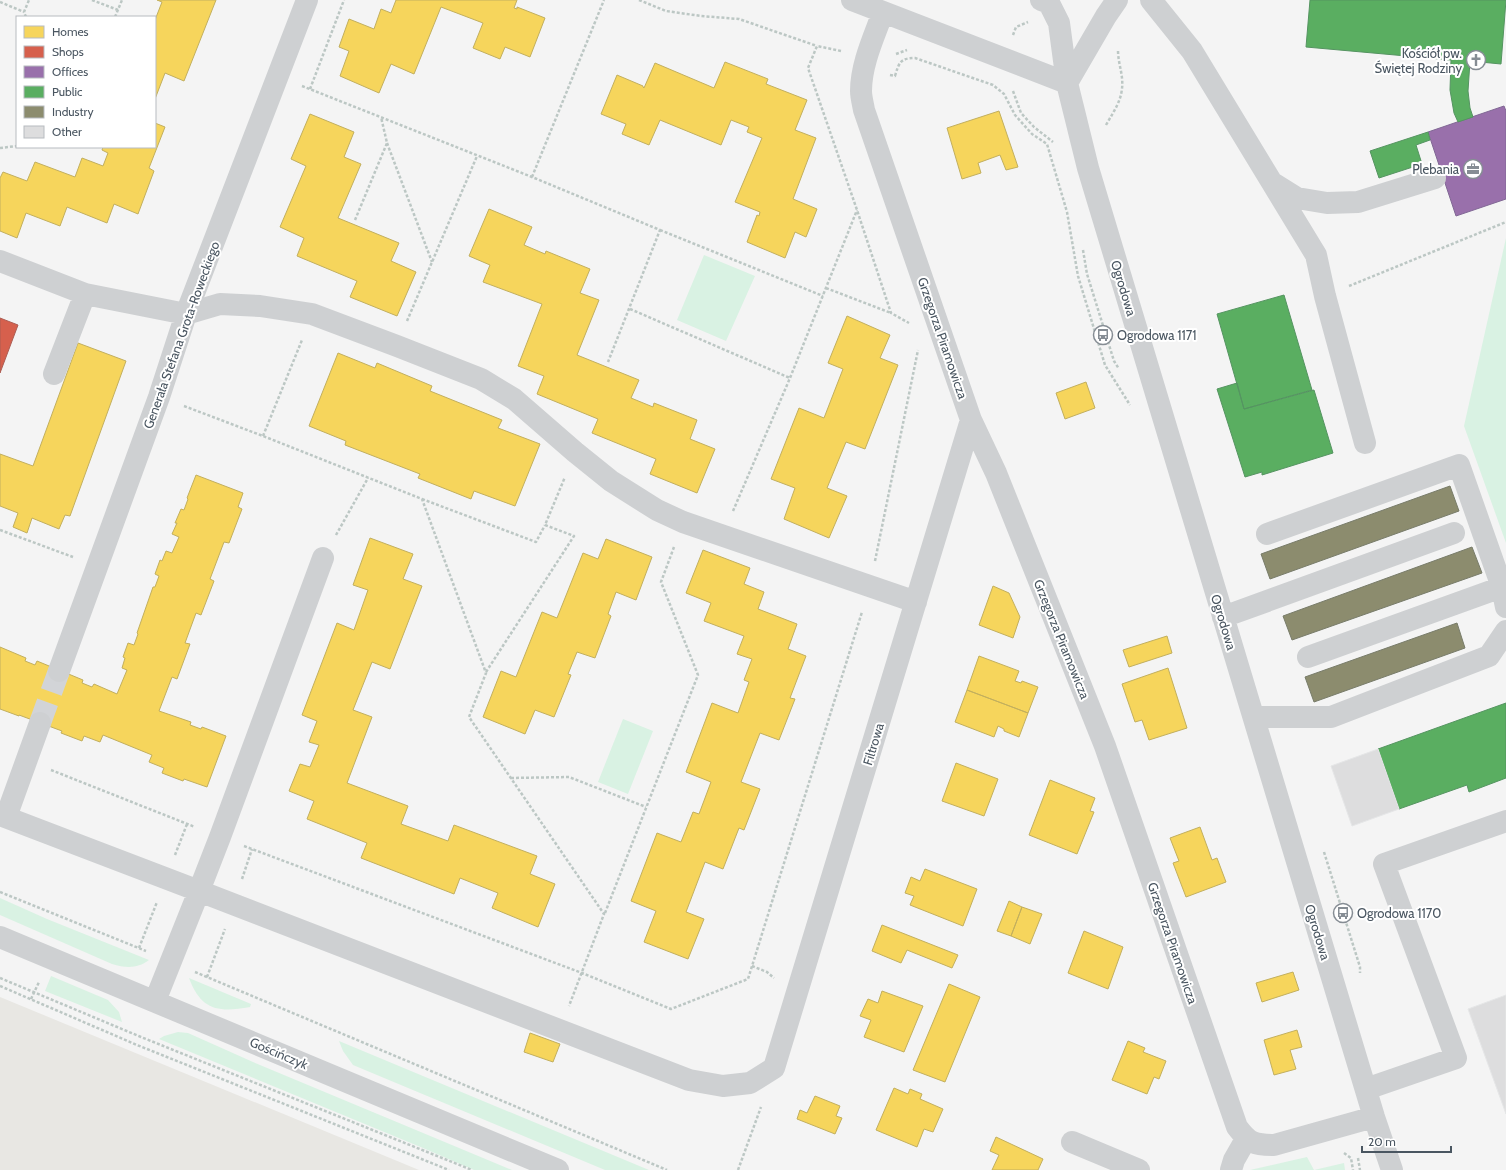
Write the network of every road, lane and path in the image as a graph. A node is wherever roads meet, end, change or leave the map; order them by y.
1 (29, 0) edge
2 (92, 0) edge
3 (122, 0) edge
4 (307, 0) edge
5 (344, 0) edge
6 (604, 0) edge
7 (639, 0) edge
8 (852, 0) edge
9 (1042, 0) edge
10 (1117, 0) edge
11 (1150, 0) edge
12 (0, 2) edge
13 (118, 10) junction
14 (24, 12) junction
15 (883, 12) junction
16 (26, 16) edge
17 (115, 16) edge
18 (1017, 37) dead end
19 (818, 46) dead end
20 (991, 54) junction
21 (808, 68) dead end
22 (864, 71) junction
23 (278, 76) junction
24 (1067, 83) junction
25 (993, 85) dead end
26 (310, 89) junction
27 (1012, 90) dead end
28 (381, 117) junction
29 (387, 143) junction
30 (16, 146) edge
31 (1057, 147) dead end
32 (0, 148) edge
33 (477, 156) junction
34 (532, 177) junction
35 (1435, 178) dead end
36 (1271, 181) junction
37 (857, 210) junction
38 (355, 220) dead end
39 (1506, 222) edge
40 (660, 230) junction
41 (1082, 243) dead end
42 (0, 261) edge
43 (432, 262) junction
44 (826, 288) junction
45 (85, 294) junction
46 (823, 296) junction
47 (1325, 296) junction
48 (630, 309) junction
49 (891, 313) junction
50 (186, 314) junction
51 (312, 314) junction
52 (910, 323) dead end
53 (397, 346) junction
54 (918, 346) dead end
55 (608, 362) dead end
56 (1121, 373) dead end
57 (54, 374) dead end
58 (790, 378) junction
59 (159, 397) junction
60 (971, 420) junction
61 (263, 436) junction
62 (1365, 443) dead end
63 (575, 452) junction
64 (368, 478) junction
65 (422, 499) junction
66 (683, 522) junction
67 (545, 525) junction
68 (0, 530) edge
69 (1454, 533) dead end
70 (1267, 534) dead end
71 (722, 536) junction
72 (323, 558) joint
73 (98, 566) junction
74 (870, 587) junction
75 (1504, 597) edge
76 (916, 602) junction
77 (1223, 617) junction
78 (1506, 631) edge
79 (1308, 657) dead end
80 (59, 671) tunnel mouth
81 (486, 673) junction
82 (1254, 718) junction
83 (40, 723) tunnel mouth
84 (27, 761) junction
85 (511, 778) junction
86 (646, 807) junction
87 (3, 816) edge
88 (1506, 821) edge
89 (220, 837) junction
90 (199, 891) junction
91 (0, 892) edge
92 (604, 914) junction
93 (0, 937) edge
94 (171, 961) junction
95 (582, 973) junction
96 (0, 978) edge
97 (0, 986) edge
98 (155, 1001) junction
99 (560, 1030) junction
100 (1366, 1089) junction
101 (1374, 1117) junction
102 (1317, 1133) junction
103 (1246, 1139) junction
104 (749, 1141) dead end
105 (1072, 1142) dead end
106 (1390, 1166) edge
107 (449, 1170) edge
108 (472, 1170) edge
109 (558, 1170) edge
110 (667, 1170) edge
111 (738, 1170) edge
112 (1139, 1170) edge
113 (1231, 1170) edge
114 (1353, 1170) edge

1 - 14 path
2 - 13 path
3 - 13 path
4 - 23 street, Generała Stefana Grota-Roweckiego
5 - 26 path
6 - 34 path
7 - 19 path
8 - 15 street
9 - 24 street, Ogrodowa
10 - 24 street
11 - 36 street
12 - 14 path
13 - 17 path
14 - 16 path
15 - 20 street
15 - 22 street, Grzegorza Piramowicza
18 - 20 path
20 - 24 street
21 - 37 path
22 - 25 path
22 - 60 street, Grzegorza Piramowicza
23 - 26 path
23 - 50 street, Generała Stefana Grota-Roweckiego
24 - 77 street, Ogrodowa
26 - 28 path
27 - 31 path
28 - 29 path
28 - 33 path
29 - 38 path
29 - 43 path
30 - 32 path
33 - 34 path
33 - 43 path
34 - 40 path
35 - 36 street
36 - 47 street
37 - 44 path
37 - 49 path
39 - 47 path
40 - 46 path
40 - 48 path
41 - 56 path
42 - 45 street
43 - 53 path
44 - 46 path
44 - 49 path
45 - 50 street
45 - 57 street
46 - 58 path
47 - 62 street
48 - 55 path
48 - 58 path
49 - 52 path
50 - 51 street
50 - 59 street, Generała Stefana Grota-Roweckiego
51 - 53 street
51 - 61 path
53 - 63 street
54 - 74 path
58 - 71 path
59 - 61 path
59 - 73 street, Generała Stefana Grota-Roweckiego
60 - 76 street, Filtrowa
60 - 103 street, Grzegorza Piramowicza
61 - 64 path
63 - 66 street
63 - 67 path
64 - 65 path
64 - 72 path
65 - 67 path
65 - 81 path
66 - 71 street
66 - 86 path
67 - 81 path
68 - 73 path
69 - 77 street
70 - 75 street
71 - 74 street
72 - 89 street
73 - 80 street, Generała Stefana Grota-Roweckiego
74 - 76 street
74 - 95 path
75 - 79 street
76 - 99 street, Filtrowa
77 - 82 street, Ogrodowa
78 - 82 street
81 - 85 path
82 - 100 street, Ogrodowa
83 - 84 street
84 - 87 street
84 - 89 path
85 - 86 path
85 - 92 path
86 - 92 path
87 - 90 street
88 - 100 street
89 - 90 street
89 - 95 path
90 - 94 street
90 - 99 street
91 - 94 path
92 - 95 path
93 - 98 street, Gościńczyk
94 - 98 street
94 - 110 path
95 - 99 path
96 - 108 path
97 - 107 path
98 - 109 street, Gościńczyk
100 - 101 street, Ogrodowa
101 - 102 street
101 - 106 street, Ogrodowa
102 - 103 street
102 - 114 path
103 - 113 street
104 - 111 path
105 - 112 street

